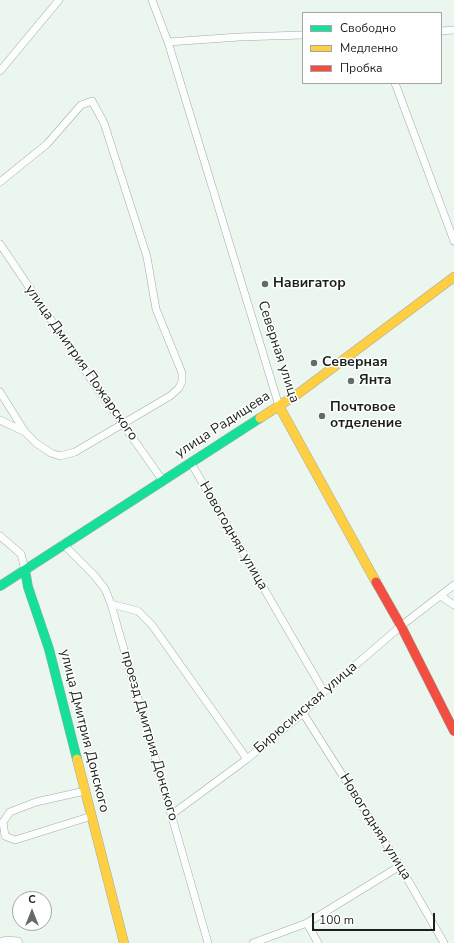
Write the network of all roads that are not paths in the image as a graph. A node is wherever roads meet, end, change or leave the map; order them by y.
1 (60, 0) edge
2 (152, 0) edge
3 (454, 30) edge
4 (442, 31) edge
5 (302, 35) edge
6 (168, 42) junction
7 (0, 71) edge
8 (395, 84) edge
9 (0, 182) edge
10 (454, 241) edge
11 (0, 244) edge
12 (454, 277) edge
13 (0, 392) edge
14 (279, 406) junction
15 (0, 420) edge
16 (123, 424) junction
17 (25, 432) junction
18 (191, 463) junction
19 (163, 480) junction
20 (0, 536) edge
21 (63, 544) junction
22 (25, 570) junction
23 (454, 585) edge
24 (0, 586) edge
25 (442, 596) junction
26 (111, 604) junction
27 (454, 605) edge
28 (401, 626) junction
29 (324, 692) junction
30 (304, 713) junction
31 (454, 731) edge
32 (247, 759) junction
33 (85, 791) junction
34 (171, 815) junction
35 (92, 816) junction
36 (400, 866) junction
37 (307, 923) junction
38 (0, 942) edge
39 (19, 943) edge
40 (124, 943) edge
41 (208, 943) edge
42 (253, 943) edge
43 (318, 943) edge
44 (444, 943) edge

1 - 7 street
2 - 6 street, Северная улица
3 - 4 street
5 - 6 street
6 - 14 street, Северная улица
8 - 10 street
9 - 16 street
11 - 16 street, улица Дмитрия Пожарского
12 - 14 main road, улица Радищева
13 - 17 street
14 - 18 main road, улица Радищева
14 - 28 main road, Северная улица
15 - 17 street
16 - 17 street
16 - 19 street, улица Дмитрия Пожарского
18 - 19 main road, улица Радищева
18 - 29 street, Новогодняя улица
19 - 21 main road, улица Радищева
20 - 22 street, улица Дмитрия Донского
21 - 22 main road, улица Радищева
21 - 26 street, проезд Дмитрия Донского
22 - 24 main road, улица Радищева
22 - 33 main road, улица Дмитрия Донского
23 - 25 street, Бирюсинская улица
25 - 27 street
25 - 28 street, Бирюсинская улица
26 - 32 street, Бирюсинская улица
26 - 34 street, проезд Дмитрия Донского
28 - 29 street, Бирюсинская улица
28 - 31 main road, Северная улица
29 - 30 street, Бирюсинская улица
30 - 32 street, Бирюсинская улица
30 - 36 street, Новогодняя улица
32 - 34 street
33 - 35 main road, улица Дмитрия Донского
33 - 35 street
34 - 41 street, проезд Дмитрия Донского
35 - 40 main road, улица Дмитрия Донского
36 - 37 street
36 - 44 street, Новогодняя улица
37 - 42 street
37 - 43 street
38 - 39 street

